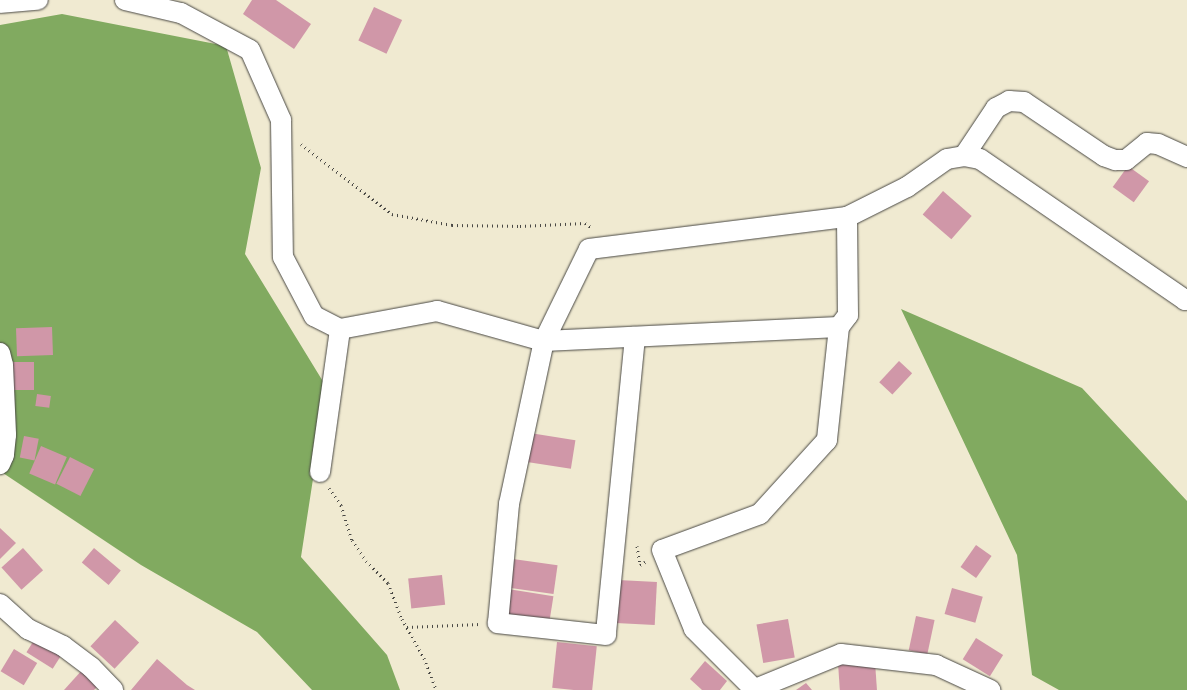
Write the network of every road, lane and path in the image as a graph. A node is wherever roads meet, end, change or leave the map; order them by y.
1 (38, 0) edge
2 (124, 0) edge
3 (4, 2) edge
4 (281, 128) junction
5 (964, 156) junction
6 (1187, 157) edge
7 (847, 217) junction
8 (615, 246) junction
9 (1187, 299) edge
10 (839, 327) junction
11 (340, 329) junction
12 (635, 337) junction
13 (544, 341) junction
14 (0, 353) edge
15 (0, 464) edge
16 (320, 472) joint
17 (662, 550) junction
18 (613, 564) junction
19 (0, 604) edge
20 (498, 623) junction
21 (407, 627) junction
22 (113, 690) edge
23 (436, 690) edge
24 (754, 690) edge
25 (990, 690) edge

1 - 3 street
2 - 4 street
4 - 8 path
4 - 11 street
5 - 6 street
5 - 7 street
5 - 9 street
7 - 8 street
7 - 10 street
8 - 13 street
10 - 12 street
10 - 17 street
11 - 13 street
11 - 16 street
12 - 13 street
12 - 18 street
13 - 20 street
14 - 15 street
16 - 21 path
17 - 18 path
17 - 24 street
18 - 20 street
19 - 22 street
20 - 21 path
21 - 23 path
24 - 25 street

